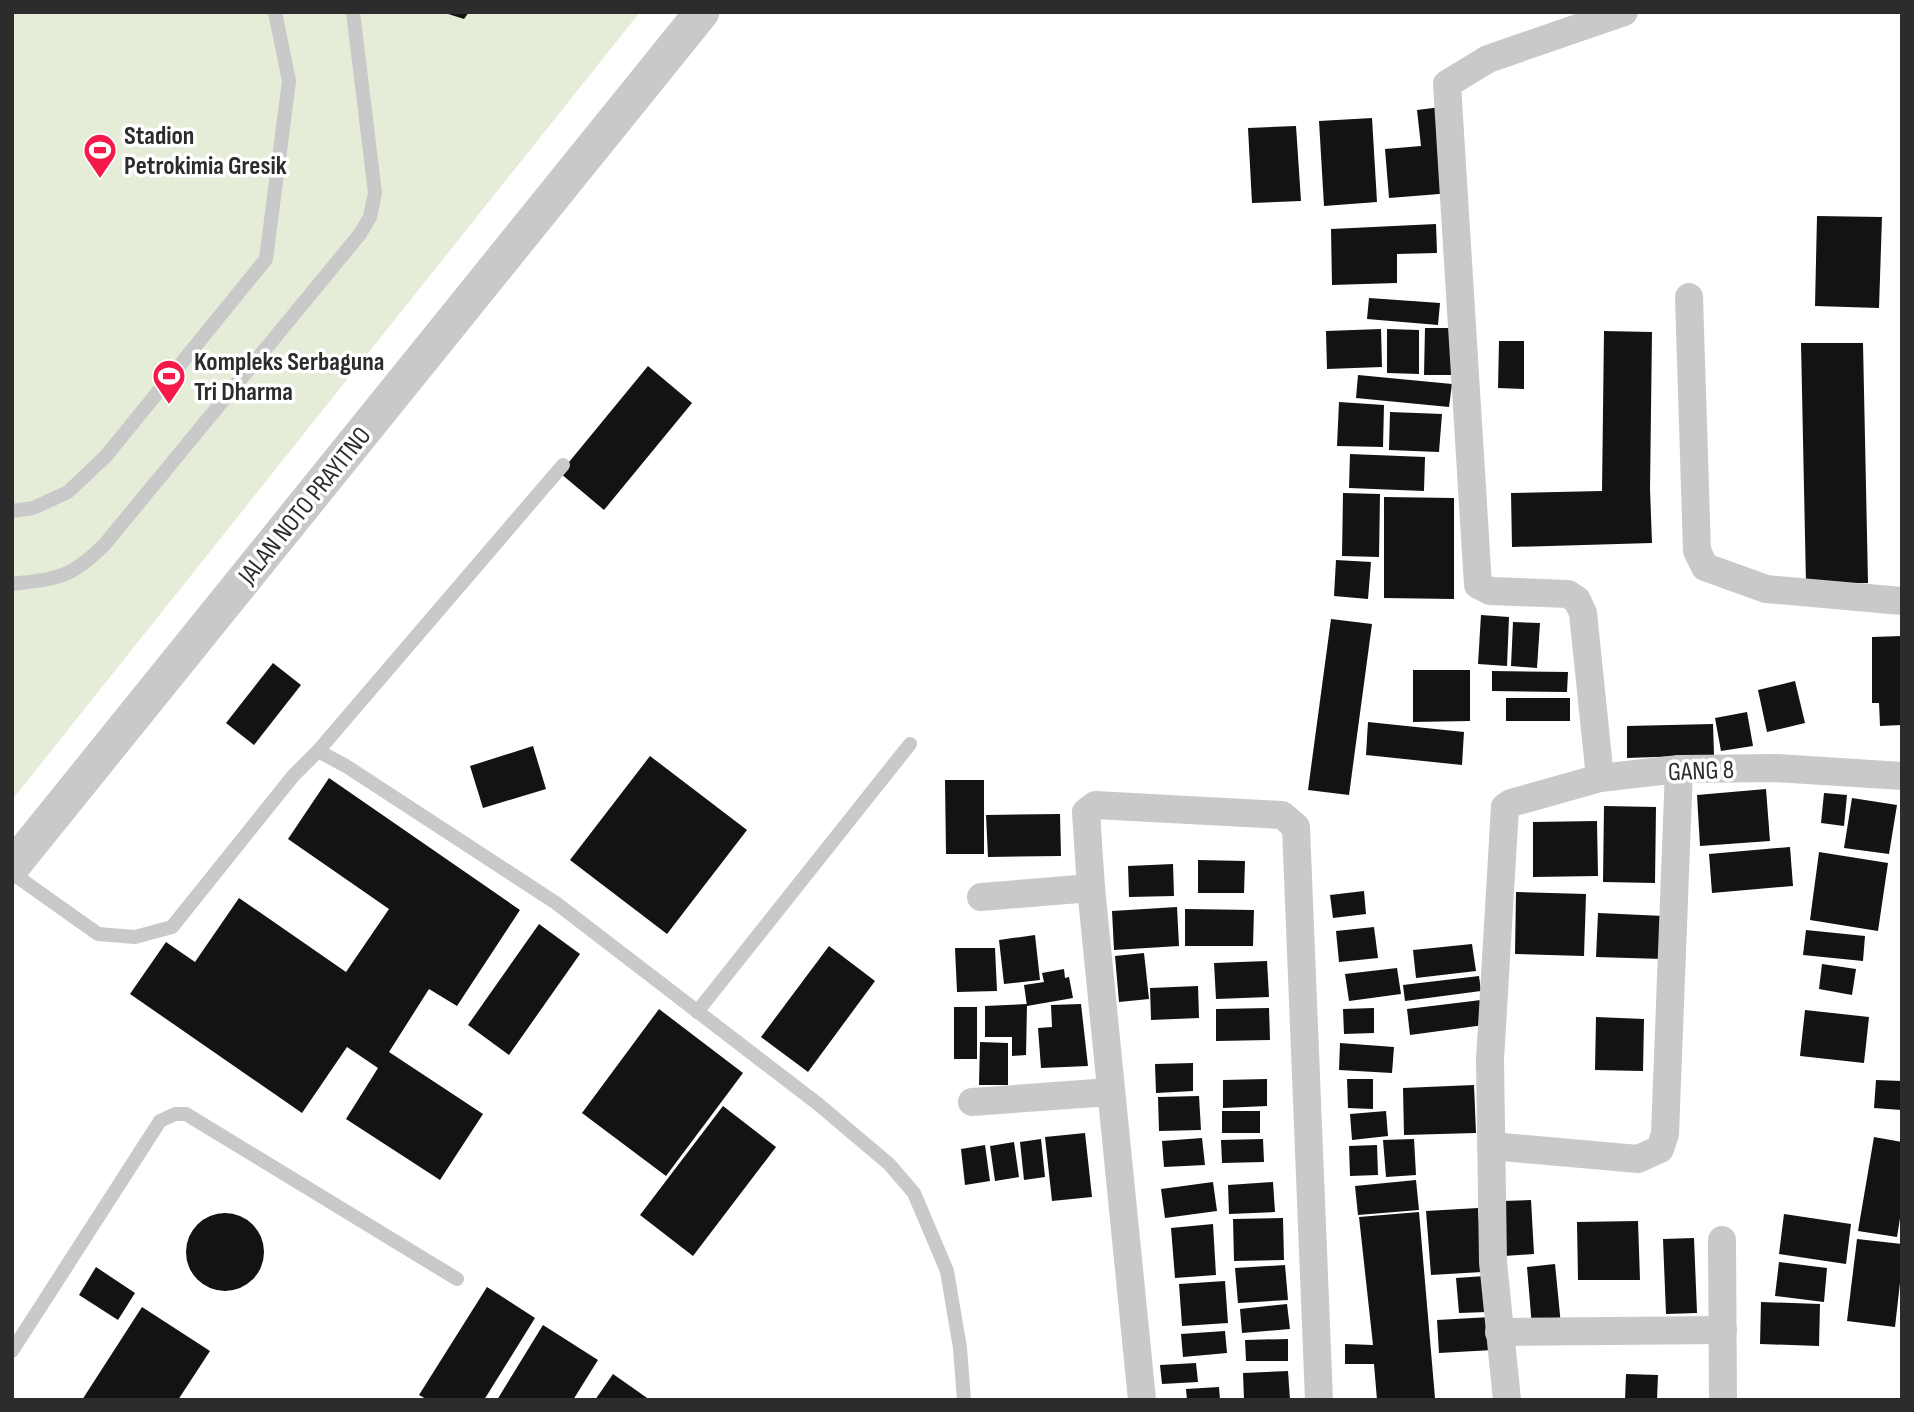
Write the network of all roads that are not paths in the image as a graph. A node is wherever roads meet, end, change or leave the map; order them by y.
1 (275, 12) edge
2 (353, 12) edge
3 (702, 12) edge
4 (1624, 12) edge
5 (1689, 297) dead end
6 (563, 465) dead end
7 (12, 511) edge
8 (12, 584) edge
9 (1902, 601) edge
10 (910, 744) dead end
11 (318, 751) junction
12 (1679, 769) junction
13 (1902, 776) edge
14 (1600, 778) junction
15 (12, 867) edge
16 (12, 873) edge
17 (1091, 888) junction
18 (981, 897) dead end
19 (698, 1012) junction
20 (1110, 1092) junction
21 (972, 1102) dead end
22 (1492, 1146) junction
23 (1722, 1240) dead end
24 (457, 1279) dead end
25 (1723, 1330) junction
26 (1499, 1332) junction
27 (12, 1350) edge
28 (1729, 1399) edge
29 (964, 1400) edge
30 (1142, 1400) edge
31 (1319, 1400) edge
32 (1507, 1400) edge

1 - 7 lane
2 - 8 lane
3 - 15 street, JALAN NOTO PRAYITNO
4 - 14 street
5 - 9 street
6 - 11 lane
10 - 19 lane
11 - 16 lane
11 - 19 lane
12 - 13 street, GANG 8
12 - 14 street, GANG 8
12 - 22 street
14 - 22 street, GANG 8
17 - 18 street
17 - 20 street
17 - 31 street
19 - 29 lane
20 - 21 street
20 - 30 street
22 - 26 street
23 - 25 street
24 - 27 lane
25 - 26 street
25 - 28 street
26 - 32 street

